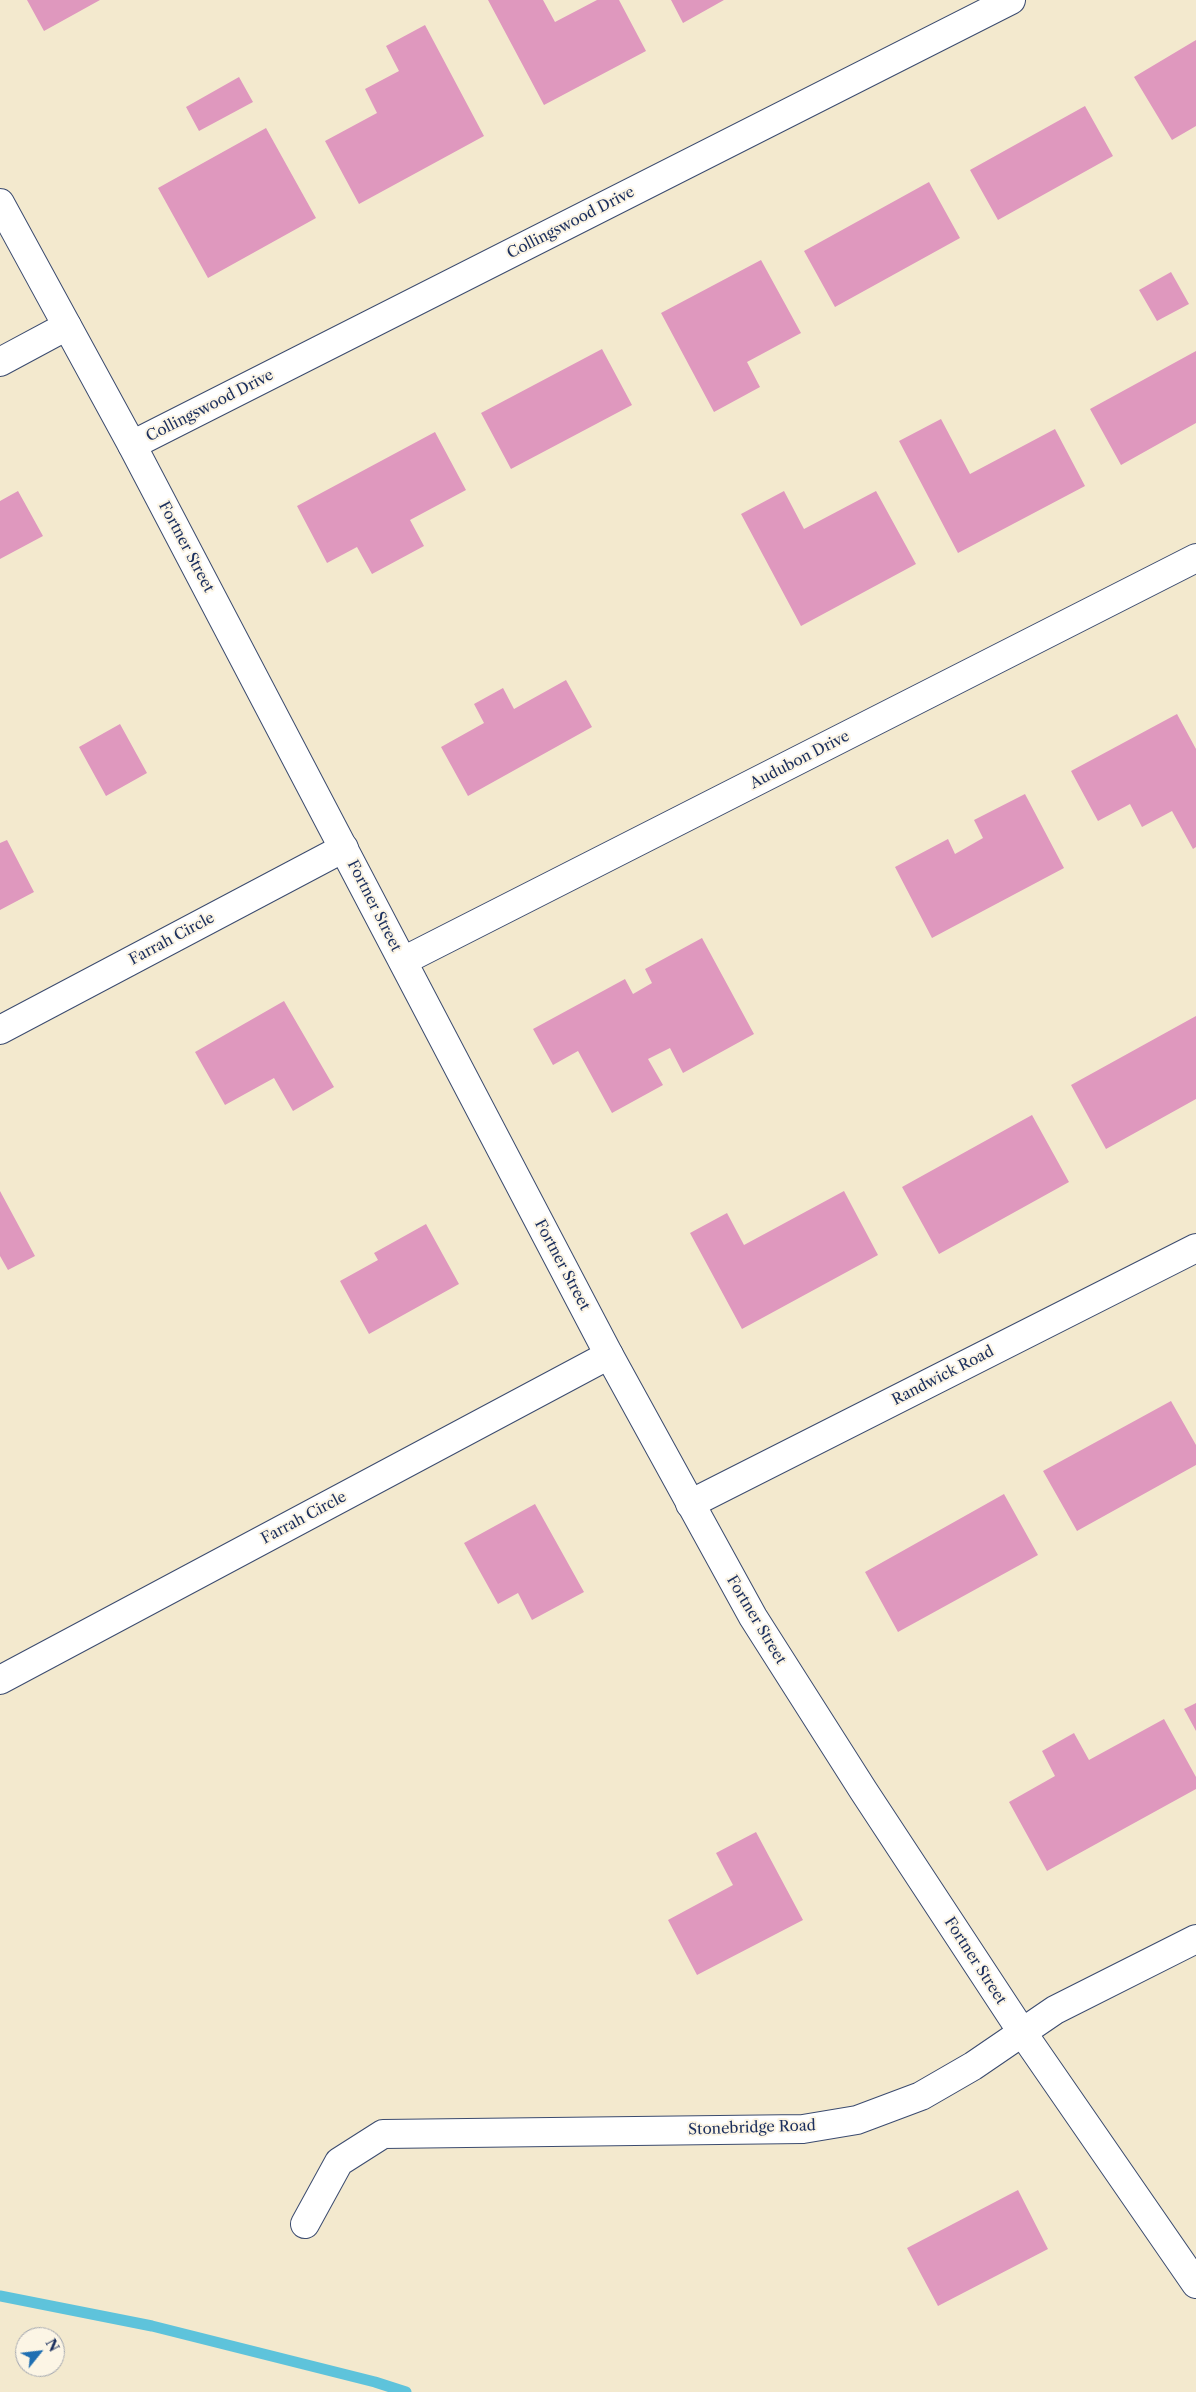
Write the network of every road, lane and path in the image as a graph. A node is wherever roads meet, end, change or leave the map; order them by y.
1 (1011, 0) edge
2 (0, 203) edge
3 (67, 326) junction
4 (0, 362) edge
5 (132, 445) junction
6 (1196, 558) edge
7 (344, 848) junction
8 (403, 962) junction
9 (0, 1030) edge
10 (1196, 1248) edge
11 (609, 1355) junction
12 (690, 1504) junction
13 (0, 1680) edge
14 (1196, 1939) edge
15 (1022, 2032) junction
16 (305, 2224) dead end
17 (1196, 2284) edge

1 - 5 street, Collingswood Drive
2 - 3 street, Fortner Street
3 - 4 street
3 - 5 street, Fortner Street
5 - 7 street, Fortner Street
6 - 8 street, Audubon Drive
7 - 8 street, Fortner Street
7 - 9 street, Farrah Circle
8 - 11 street, Fortner Street
10 - 12 street, Randwick Road
11 - 12 street, Fortner Street
11 - 13 street, Farrah Circle
12 - 15 street, Fortner Street
14 - 15 street, Stonebridge Road
15 - 16 street, Stonebridge Road
15 - 17 street, Fortner Street

